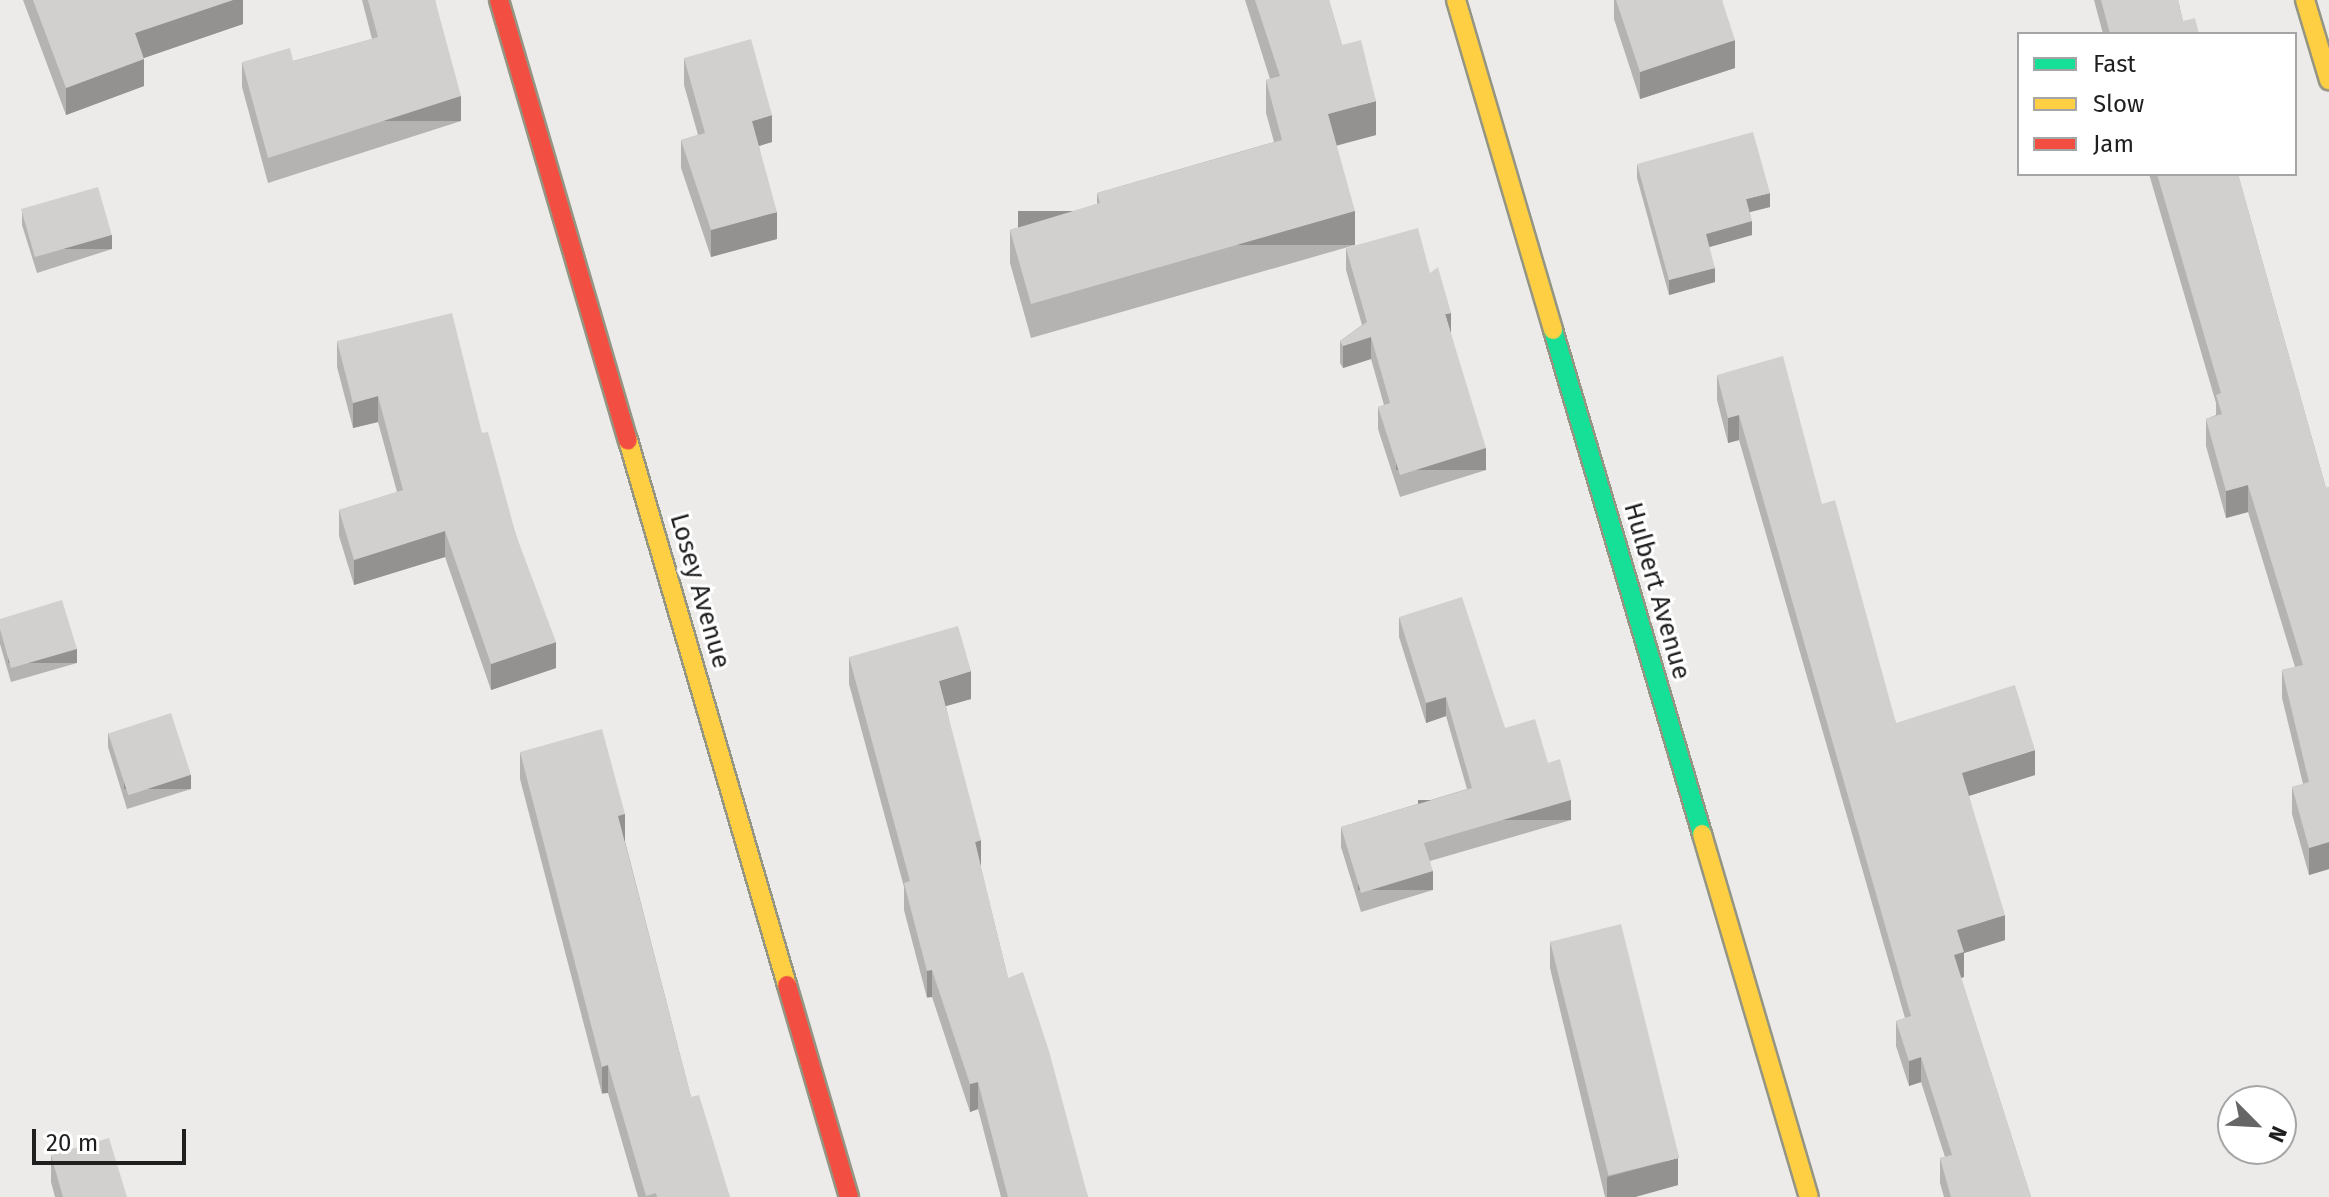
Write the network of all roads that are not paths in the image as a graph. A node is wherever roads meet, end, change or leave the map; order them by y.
1 (499, 0) edge
2 (1456, 0) edge
3 (2305, 0) edge
4 (2329, 80) edge
5 (849, 1197) edge
6 (1809, 1197) edge

1 - 5 street, Losey Avenue
2 - 6 street, Hulbert Avenue
3 - 4 street

